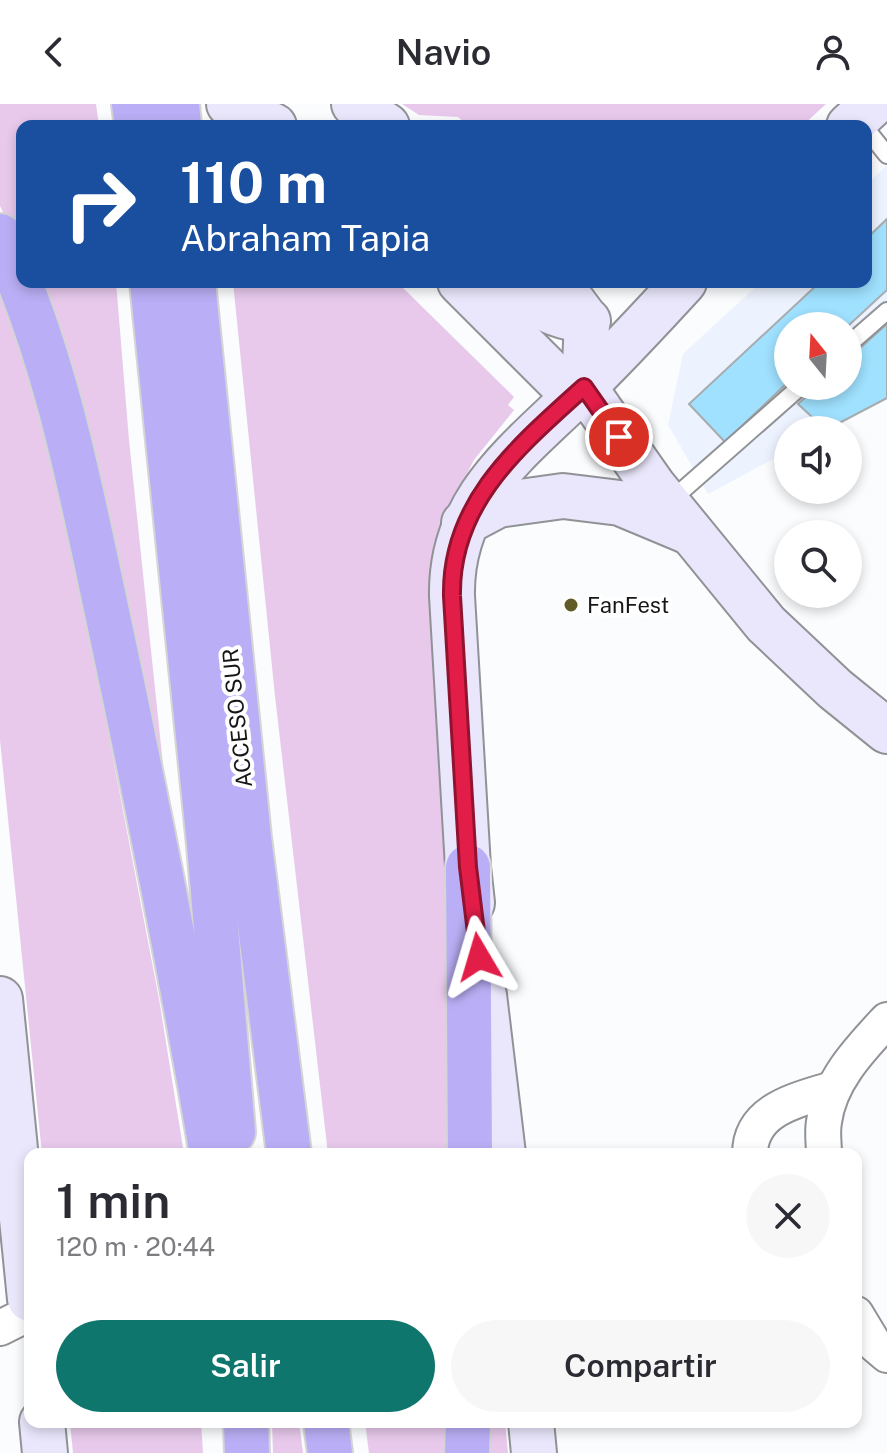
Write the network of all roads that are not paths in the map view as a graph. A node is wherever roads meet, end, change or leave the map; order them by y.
1 (229, 104) edge
2 (354, 104) edge
3 (262, 120) edge
4 (378, 120) edge
5 (872, 135) edge
6 (887, 155) edge
7 (0, 236) edge
8 (16, 275) edge
9 (21, 288) edge
10 (153, 288) edge
11 (194, 288) edge
12 (466, 288) edge
13 (519, 288) edge
14 (562, 288) edge
15 (672, 294) edge
16 (887, 311) edge
17 (587, 321) junction
18 (862, 333) edge
19 (584, 387) junction
20 (788, 400) edge
21 (678, 518) junction
22 (464, 523) junction
23 (887, 731) edge
24 (468, 867) junction
25 (0, 999) edge
26 (887, 1020) edge
27 (832, 1089) junction
28 (211, 1148) edge
29 (234, 1148) edge
30 (288, 1148) edge
31 (470, 1148) edge
32 (502, 1148) edge
33 (750, 1148) edge
34 (824, 1148) edge
35 (24, 1239) edge
36 (24, 1316) edge
37 (862, 1324) edge
38 (0, 1328) edge
39 (887, 1355) edge
40 (43, 1428) edge
41 (246, 1428) edge
42 (327, 1428) edge
43 (468, 1428) edge
44 (532, 1428) edge
45 (45, 1453) edge
46 (247, 1453) edge
47 (330, 1453) edge
48 (467, 1453) edge
49 (534, 1453) edge

1 - 3 street
2 - 4 street
5 - 6 lane
7 - 8 highway
9 - 28 highway
10 - 29 highway, ACCESO SUR
11 - 30 highway, ACCESO SUR
12 - 19 street
13 - 17 street
14 - 17 street
15 - 17 street
15 - 19 street
16 - 18 lane
17 - 19 street
19 - 21 street
19 - 22 street
20 - 21 lane
21 - 22 street
21 - 23 street
22 - 24 street
24 - 31 highway
24 - 32 street
25 - 35 street
26 - 27 street
27 - 33 street
27 - 34 street
36 - 38 street
37 - 39 street
40 - 45 street
41 - 46 highway
42 - 47 highway
43 - 48 highway
44 - 49 street

